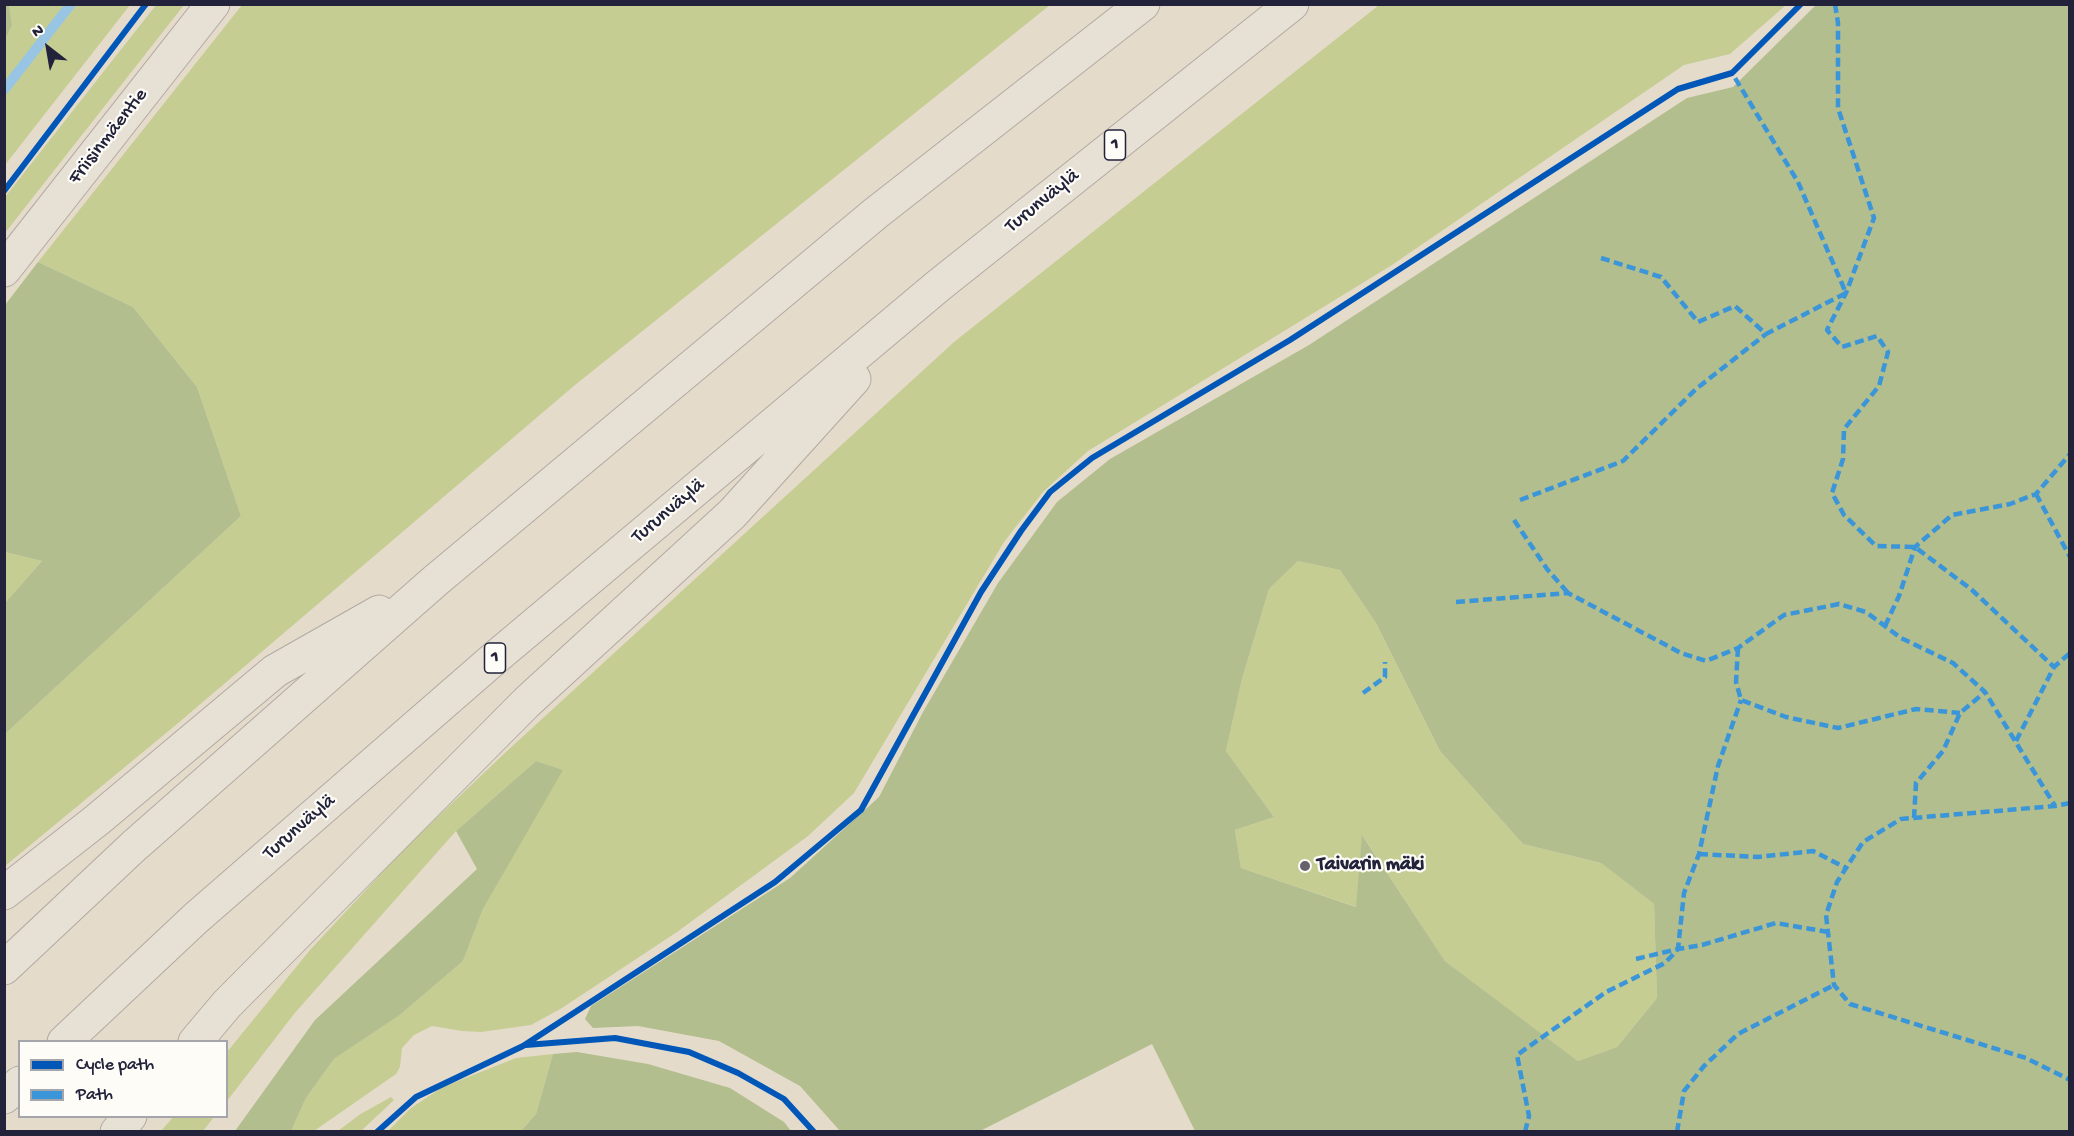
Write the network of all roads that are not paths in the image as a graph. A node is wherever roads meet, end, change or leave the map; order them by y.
1 (213, 4) edge
2 (1143, 4) edge
3 (1292, 4) edge
4 (4, 270) edge
5 (938, 286) junction
6 (435, 581) junction
7 (4, 893) edge
8 (4, 968) edge
9 (65, 1040) edge
10 (196, 1040) edge
11 (18, 1085) edge
12 (4, 1097) edge
13 (128, 1118) edge
14 (117, 1131) edge

1 - 4 main road, Friisinmäentie
2 - 6 main road
3 - 5 main road, Turunväylä / 1
5 - 9 main road, Turunväylä / 1
5 - 10 main road
6 - 7 main road
6 - 8 main road
11 - 12 main road
13 - 14 main road

